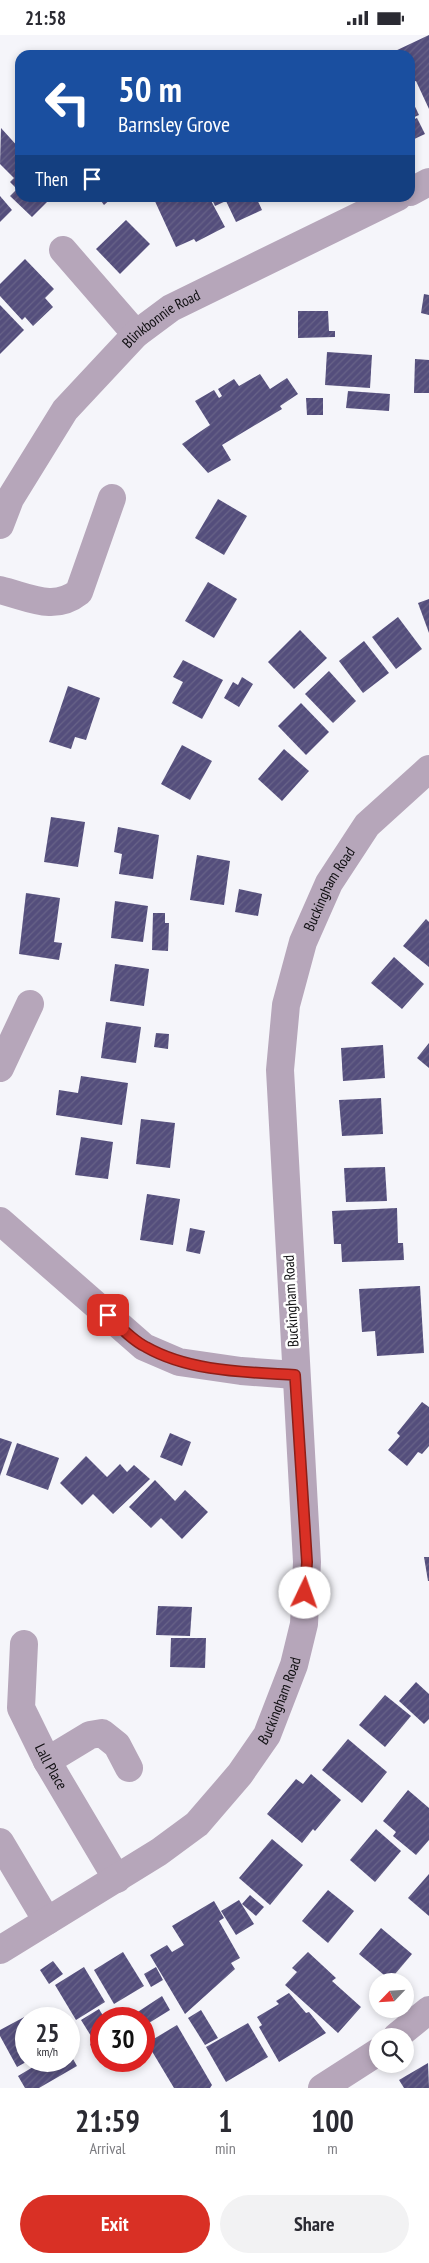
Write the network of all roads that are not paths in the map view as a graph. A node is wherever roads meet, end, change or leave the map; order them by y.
1 (429, 183) edge
2 (415, 190) edge
3 (388, 202) edge
4 (63, 250) dead end
5 (136, 334) junction
6 (112, 498) dead end
7 (0, 525) edge
8 (0, 590) edge
9 (429, 769) edge
10 (30, 1004) dead end
11 (0, 1067) edge
12 (0, 1221) edge
13 (295, 1375) junction
14 (24, 1644) dead end
15 (47, 1761) junction
16 (129, 1768) dead end
17 (0, 1842) edge
18 (117, 1879) junction
19 (47, 1921) junction
20 (0, 1950) edge
21 (429, 2010) edge
22 (407, 2028) edge
23 (369, 2058) edge
24 (322, 2088) edge

1 - 2 street
3 - 5 street, Blinkbonnie Road
4 - 5 street
5 - 7 street, Blinkbonnie Road
6 - 8 street
9 - 13 street, Buckingham Road
10 - 11 street
12 - 13 street
13 - 18 street, Buckingham Road
14 - 15 street, Lall Place
15 - 16 street
15 - 18 street, Lall Place
17 - 19 street
18 - 19 street, Buckingham Road
19 - 20 street, Buckingham Road
21 - 22 street
23 - 24 street

